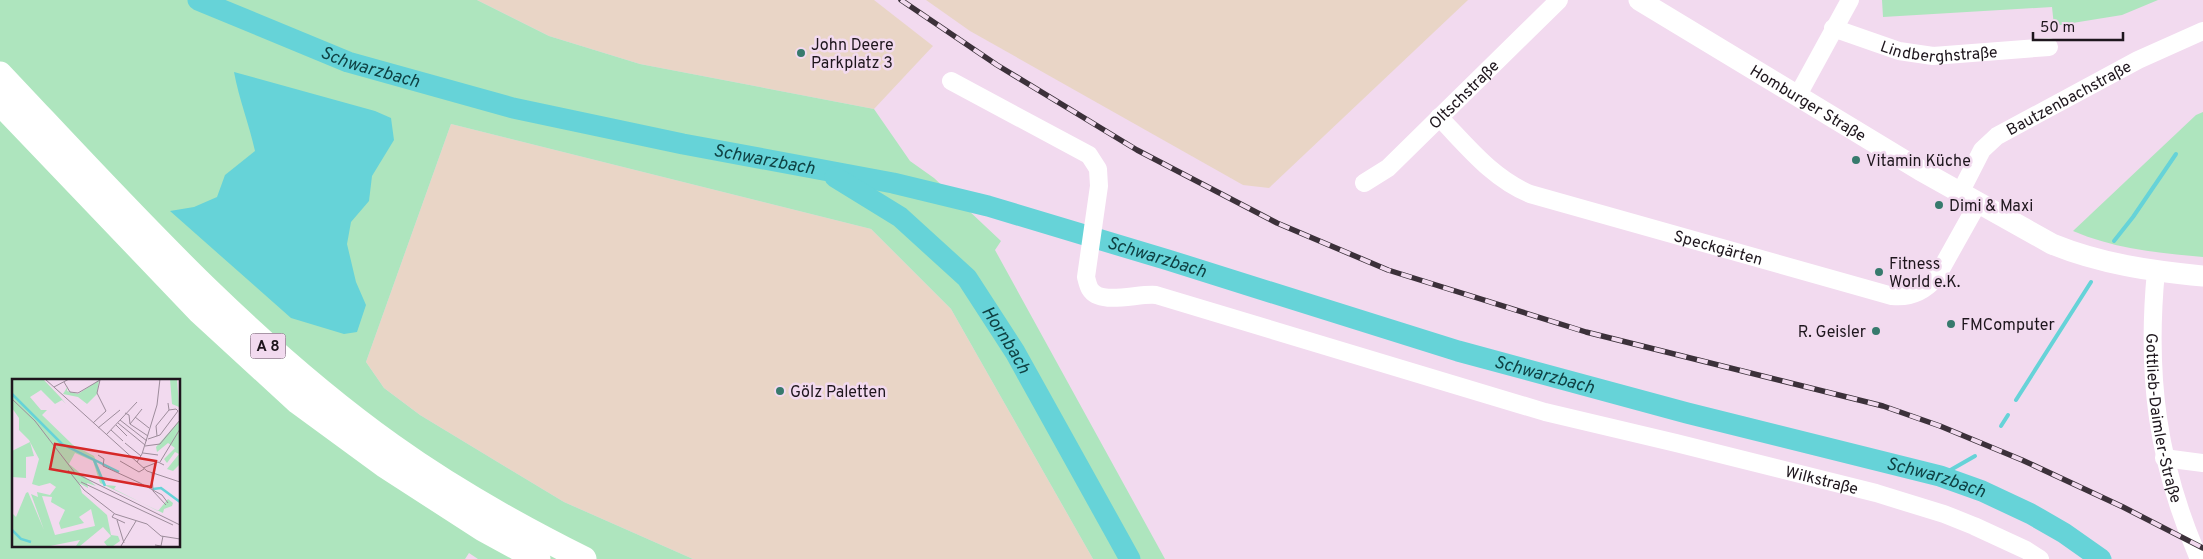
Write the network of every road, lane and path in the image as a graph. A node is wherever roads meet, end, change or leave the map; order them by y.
1 (1559, 0) edge
2 (1639, 0) edge
3 (1850, 0) edge
4 (1833, 28) junction
5 (2203, 31) edge
6 (2049, 47) dead end
7 (0, 74) edge
8 (951, 81) dead end
9 (1798, 95) junction
10 (0, 103) edge
11 (1440, 117) junction
12 (1364, 183) dead end
13 (1960, 193) junction
14 (1978, 203) junction
15 (2156, 271) junction
16 (2203, 276) edge
17 (2164, 458) junction
18 (2203, 463) edge
19 (483, 529) junction
20 (520, 559) edge
21 (538, 559) edge
22 (584, 559) edge
23 (2040, 559) edge
24 (2199, 559) edge

1 - 11 street, Oltschstraße
2 - 9 main road, Homburger Straße
3 - 4 street
4 - 6 street, Lindberghstraße
4 - 9 street
5 - 13 street, Bautzenbachstraße
7 - 22 highway, A 8
8 - 23 street, Wilkstraße
9 - 13 main road, Homburger Straße
10 - 19 highway, A 8
11 - 12 street, Oltschstraße
11 - 14 street, Speckgärten
13 - 14 main road, Homburger Straße
14 - 15 main road, Homburger Straße
15 - 16 main road, Homburger Straße
15 - 17 street, Gottlieb-Daimler-Straße
17 - 18 street
17 - 24 street, Gottlieb-Daimler-Straße
19 - 20 highway
19 - 21 highway, A 8

